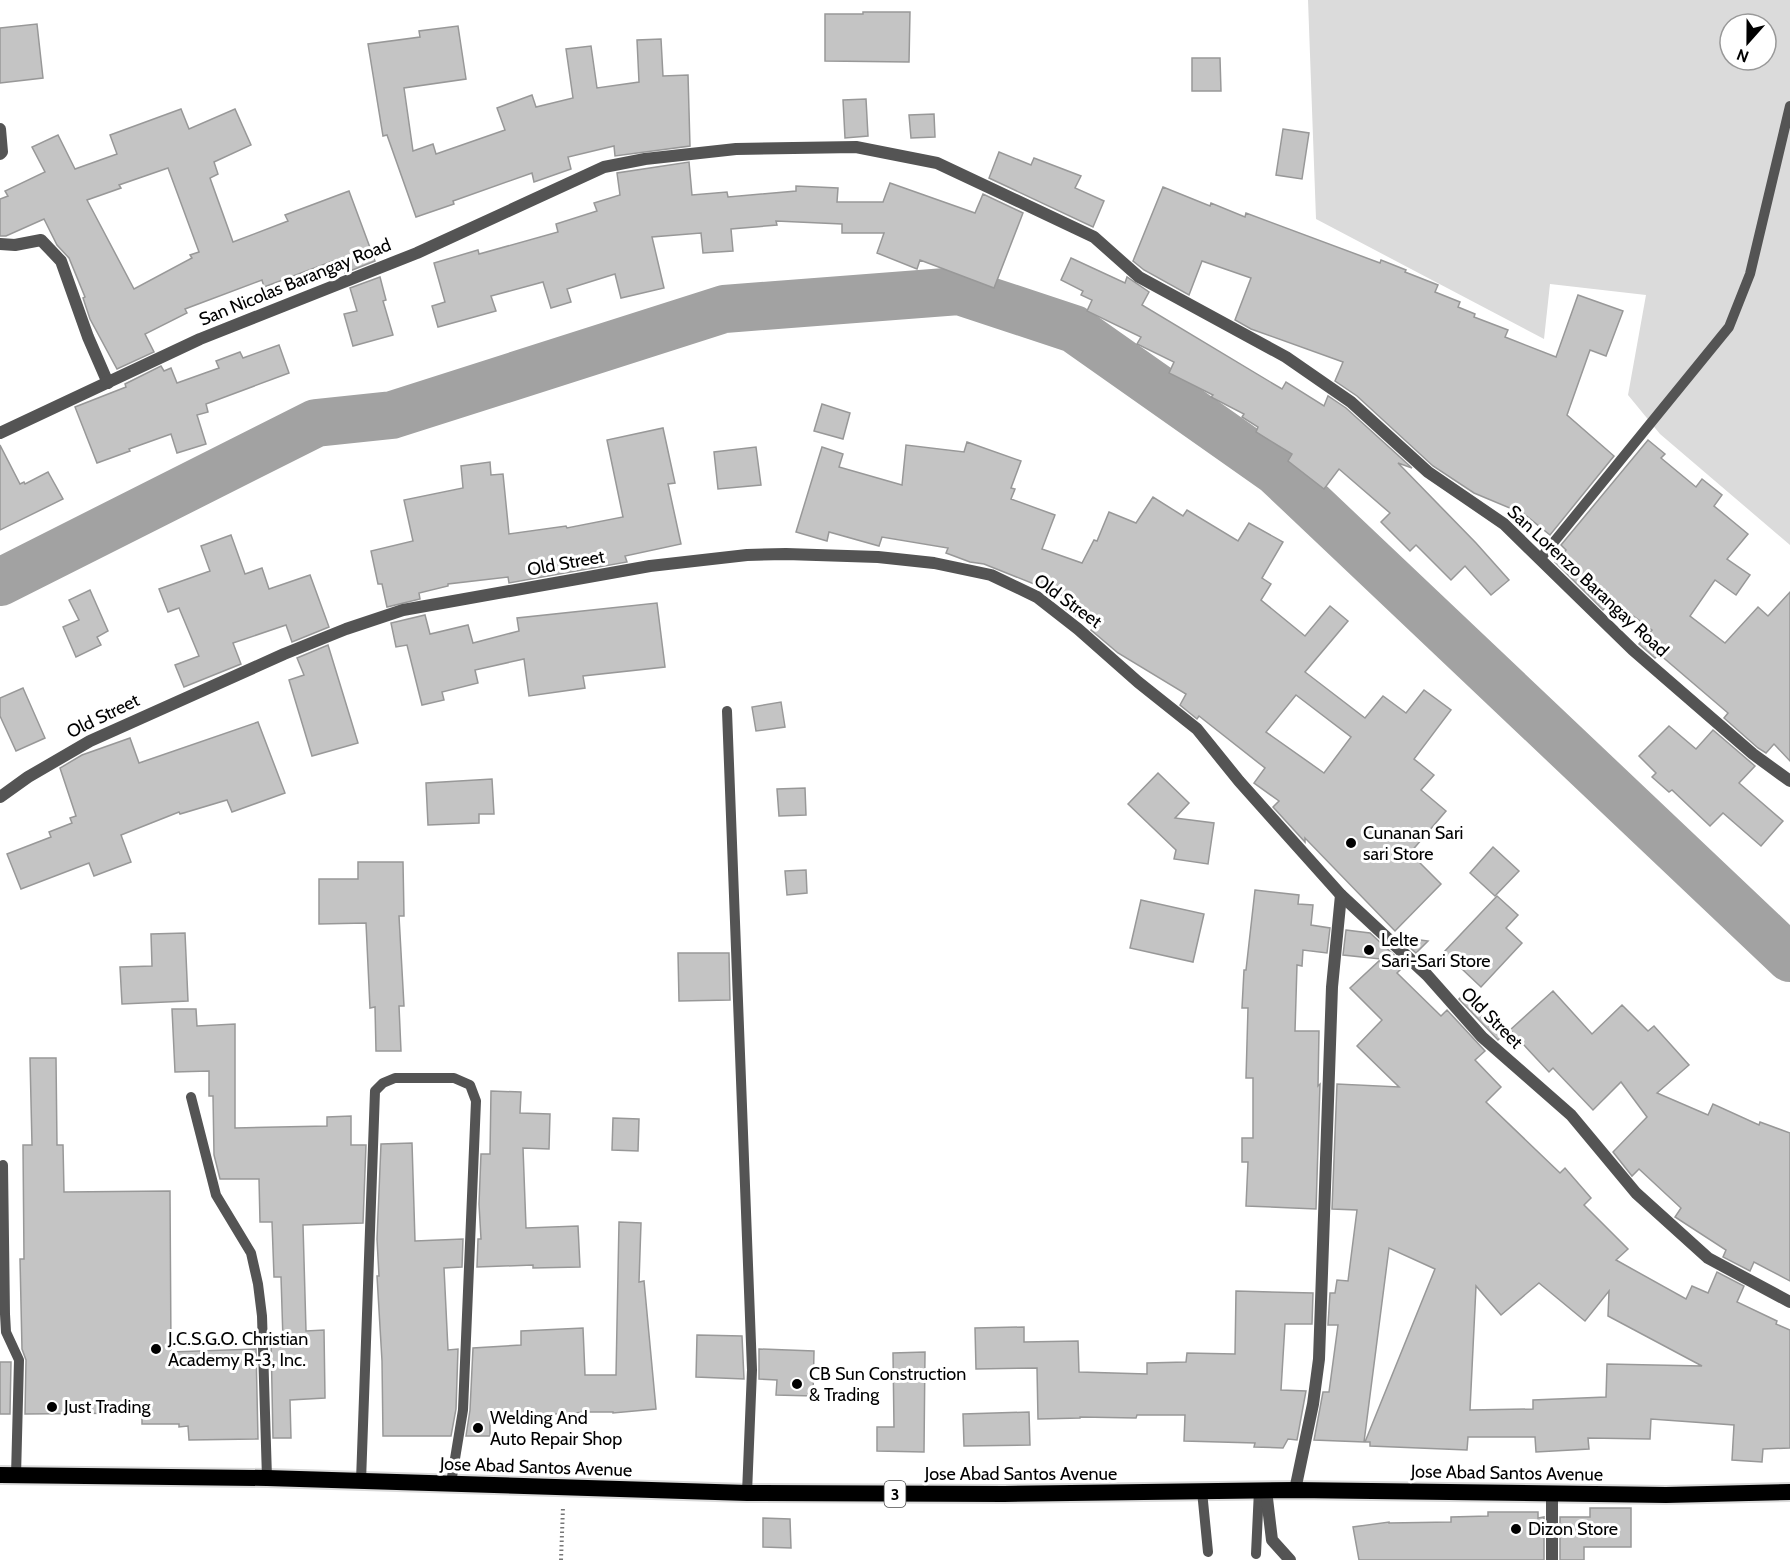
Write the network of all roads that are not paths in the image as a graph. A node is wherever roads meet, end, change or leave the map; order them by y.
1 (1790, 106) edge
2 (0, 129) edge
3 (0, 154) edge
4 (604, 167) joint
5 (0, 244) edge
6 (108, 383) junction
7 (0, 433) edge
8 (1540, 559) junction
9 (727, 711) dead end
10 (1790, 781) edge
11 (0, 797) edge
12 (1341, 895) junction
13 (191, 1097) dead end
14 (3, 1165) dead end
15 (1790, 1302) edge
16 (8, 1475) edge
17 (267, 1478) junction
18 (361, 1481) junction
19 (451, 1483) junction
20 (1263, 1490) junction
21 (1295, 1490) junction
22 (1202, 1491) junction
23 (1790, 1492) edge
24 (747, 1493) junction
25 (1552, 1494) junction
26 (1208, 1551) dead end
27 (1256, 1554) dead end
28 (1290, 1560) edge
29 (1552, 1560) edge

1 - 8 lane
2 - 3 street
4 - 6 street, San Nicolas Barangay Road
4 - 8 street, San Lorenzo Barangay Road
5 - 6 street
6 - 7 street, San Nicolas Barangay Road
8 - 10 street, San Lorenzo Barangay Road
9 - 24 lane
11 - 12 street, Old Street
12 - 15 street, Old Street
12 - 21 street
13 - 17 lane
14 - 16 lane
16 - 17 highway, Jose Abad Santos Avenue / 3
17 - 18 highway, Jose Abad Santos Avenue / 3
18 - 19 highway, Jose Abad Santos Avenue / 3
18 - 19 lane
19 - 24 highway, Jose Abad Santos Avenue / 3
20 - 21 highway, Jose Abad Santos Avenue / 3
20 - 22 highway, Jose Abad Santos Avenue / 3
20 - 27 lane
20 - 28 street
21 - 25 highway, Jose Abad Santos Avenue / 3
22 - 24 highway, Jose Abad Santos Avenue / 3
22 - 26 lane
23 - 25 highway, Jose Abad Santos Avenue / 3
25 - 29 street

